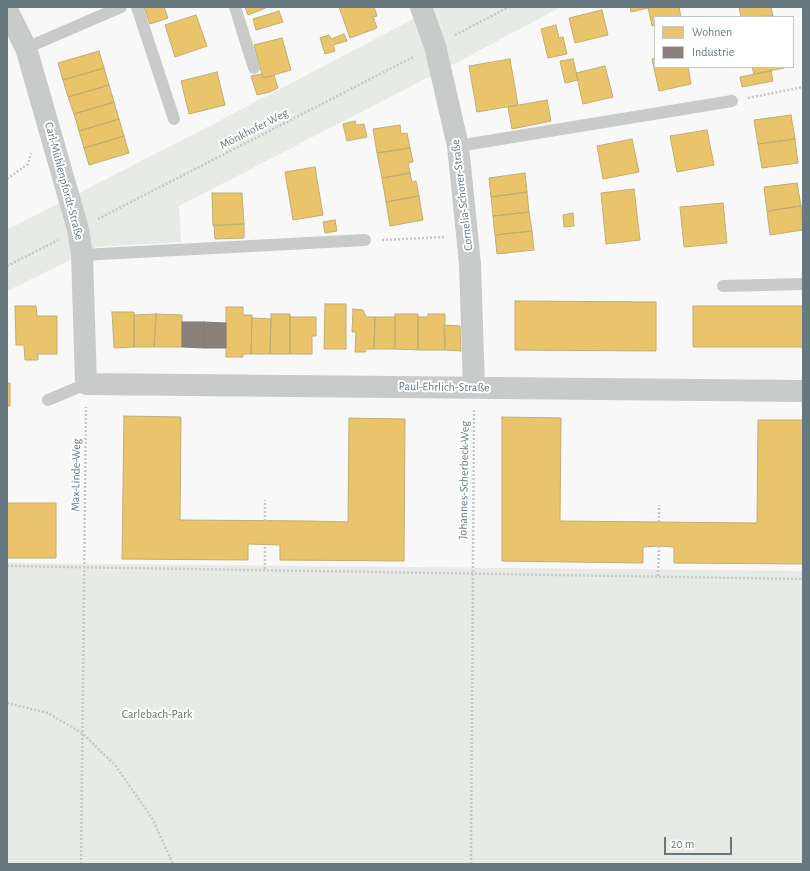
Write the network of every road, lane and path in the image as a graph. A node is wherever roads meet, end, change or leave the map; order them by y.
1 (121, 7) edge
2 (137, 7) edge
3 (235, 7) edge
4 (421, 7) edge
5 (509, 7) edge
6 (7, 10) edge
7 (435, 46) junction
8 (26, 48) junction
9 (254, 68) dead end
10 (803, 87) edge
11 (732, 101) joint
12 (174, 119) dead end
13 (458, 146) junction
14 (30, 149) dead end
15 (7, 179) edge
16 (78, 229) junction
17 (468, 237) junction
18 (365, 240) joint
19 (82, 255) junction
20 (7, 266) edge
21 (803, 284) edge
22 (723, 286) dead end
23 (86, 384) junction
24 (474, 388) junction
25 (803, 391) edge
26 (48, 400) dead end
27 (265, 500) dead end
28 (659, 505) dead end
29 (265, 521) dead end
30 (659, 522) dead end
31 (265, 545) dead end
32 (659, 546) dead end
33 (7, 566) edge
34 (84, 567) junction
35 (265, 570) junction
36 (472, 574) junction
37 (658, 576) junction
38 (803, 579) edge
39 (7, 703) edge
40 (82, 733) junction
41 (81, 864) edge
42 (173, 864) edge
43 (471, 864) edge

1 - 8 lane
2 - 12 lane
3 - 9 lane
4 - 7 street, Cornelia-Schorer-Straße
5 - 7 path, Mönkhofer Weg
6 - 8 street, Carl-Mühlenpfordt-Straße
7 - 13 street, Cornelia-Schorer-Straße
7 - 16 path, Mönkhofer Weg
8 - 16 street, Carl-Mühlenpfordt-Straße
10 - 11 path
11 - 13 lane
13 - 17 street, Cornelia-Schorer-Straße
14 - 15 path
16 - 19 street, Carl-Mühlenpfordt-Straße
16 - 20 path, Mönkhofer Weg
17 - 18 path
17 - 24 street, Cornelia-Schorer-Straße
18 - 19 lane
19 - 23 street, Carl-Mühlenpfordt-Straße
21 - 22 lane
23 - 24 street, Paul-Ehrlich-Straße
23 - 26 lane
23 - 34 path, Max-Linde-Weg
24 - 25 street, Paul-Ehrlich-Straße
24 - 36 path, Johannes-Scherbeck-Weg
27 - 29 path
28 - 30 path
31 - 35 path
32 - 37 path
33 - 34 path
34 - 35 path
34 - 40 path, Max-Linde-Weg
35 - 36 path
36 - 37 path
36 - 43 path, Johannes-Scherbeck-Weg
37 - 38 path
39 - 40 path
40 - 41 path, Max-Linde-Weg
40 - 42 path

